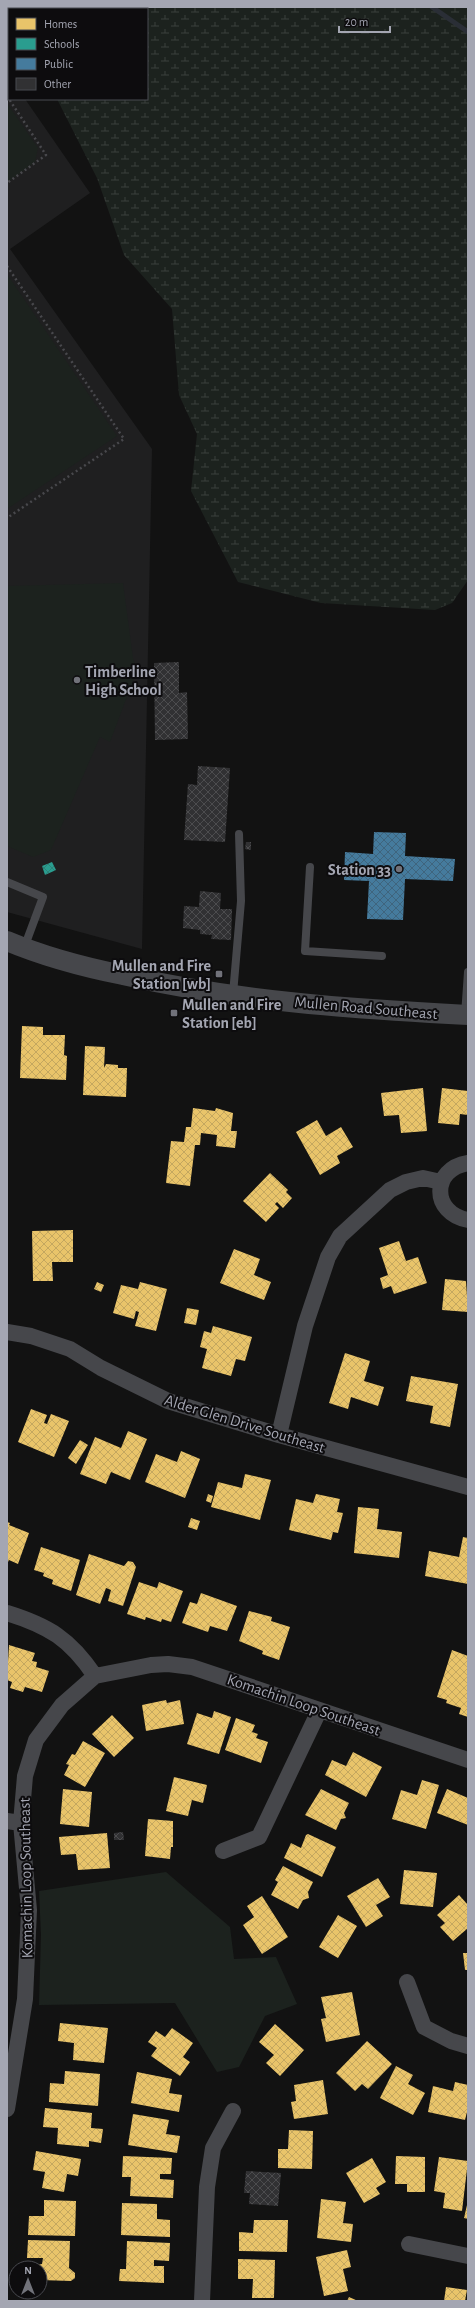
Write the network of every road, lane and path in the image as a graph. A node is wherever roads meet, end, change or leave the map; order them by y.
1 (10, 100) edge
2 (7, 183) edge
3 (7, 266) edge
4 (7, 518) edge
5 (239, 834) dead end
6 (310, 868) dead end
7 (7, 882) edge
8 (15, 945) edge
9 (382, 956) dead end
10 (468, 972) edge
11 (233, 996) junction
12 (467, 1015) edge
13 (468, 1163) edge
14 (441, 1182) junction
15 (468, 1220) edge
16 (7, 1332) edge
17 (279, 1435) junction
18 (468, 1487) edge
19 (7, 1613) edge
20 (95, 1676) junction
21 (319, 1711) junction
22 (468, 1760) edge
23 (14, 1822) edge
24 (223, 1851) dead end
25 (407, 1982) dead end
26 (468, 2046) edge
27 (7, 2109) edge
28 (233, 2111) dead end
29 (409, 2244) dead end
30 (468, 2256) edge
31 (202, 2301) edge

1 - 2 path
3 - 4 path
5 - 11 lane
6 - 9 lane
7 - 8 lane
8 - 11 street, Mullen Road Southeast
10 - 12 lane
11 - 12 street, Mullen Road Southeast
13 - 14 street
14 - 15 street
14 - 17 street
16 - 17 street, Alder Glen Drive Southeast
17 - 18 street, Alder Glen Drive Southeast
19 - 20 street
20 - 21 street, Komachin Loop Southeast
20 - 23 street, Komachin Loop Southeast
21 - 22 street, Komachin Loop Southeast
21 - 24 street
23 - 27 street, Komachin Loop Southeast
25 - 26 street
28 - 31 street
29 - 30 street

